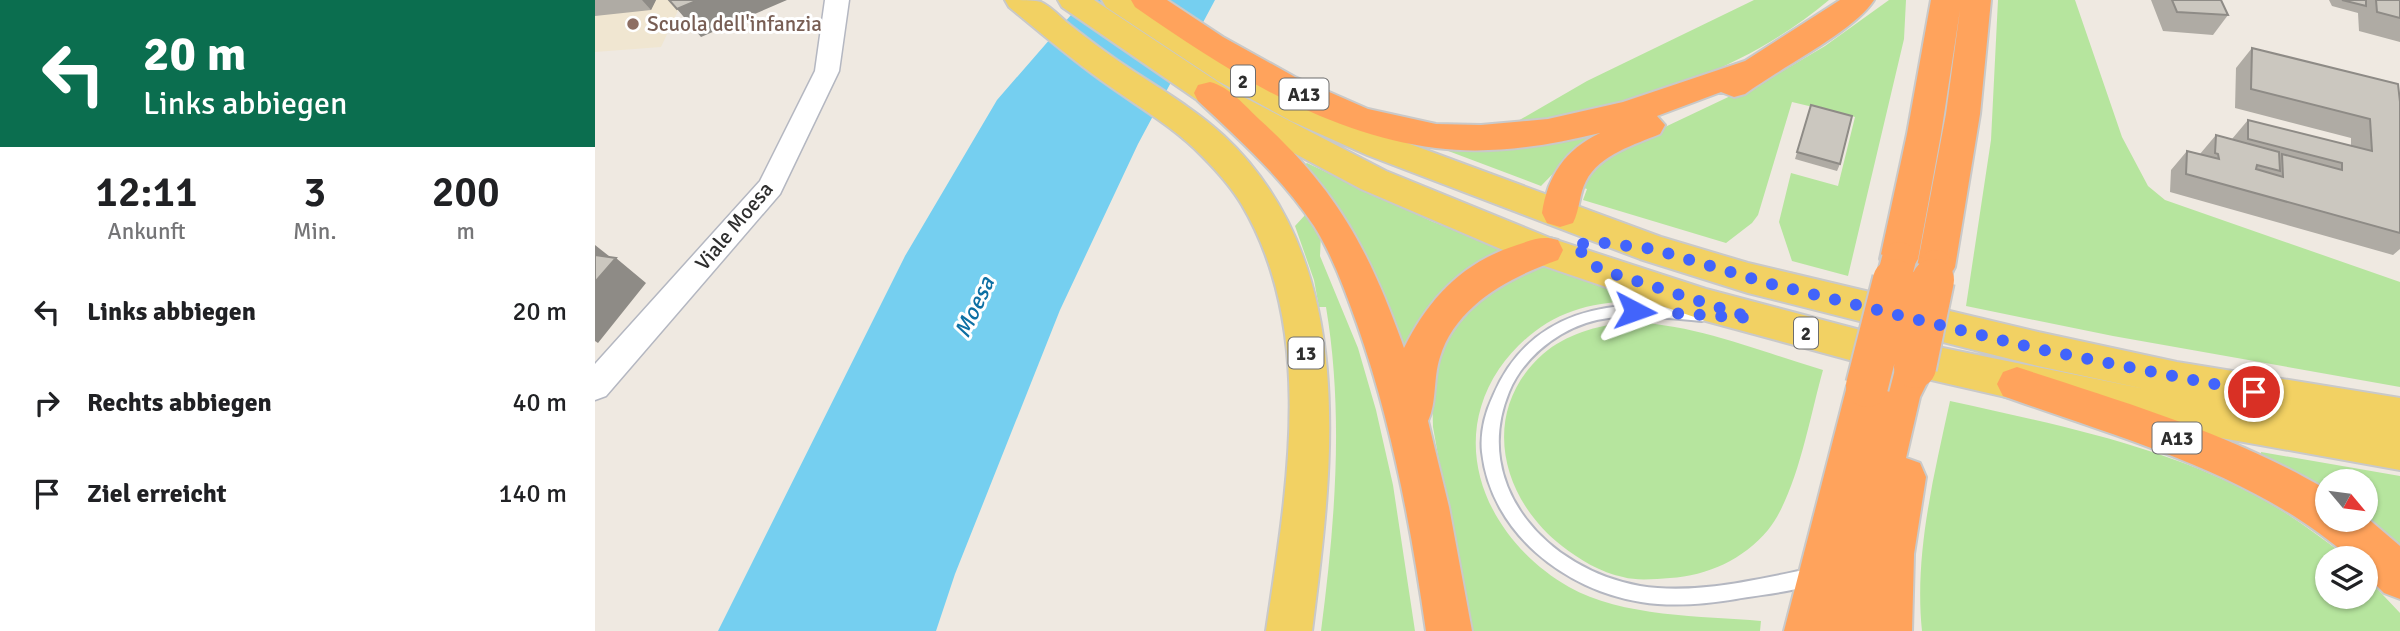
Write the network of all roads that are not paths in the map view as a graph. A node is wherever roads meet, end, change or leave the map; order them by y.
1 (837, 0) edge
2 (1020, 0) edge
3 (1073, 0) edge
4 (1117, 0) edge
5 (1146, 0) edge
6 (1859, 0) edge
7 (1945, 0) edge
8 (1976, 0) edge
9 (1754, 69) junction
10 (1210, 93) junction
11 (1569, 244) junction
12 (1752, 318) junction
13 (2017, 384) junction
14 (595, 386) edge
15 (1901, 387) junction
16 (2357, 410) junction
17 (2400, 416) edge
18 (2400, 427) edge
19 (1411, 440) junction
20 (2400, 451) edge
21 (2315, 506) edge
22 (2351, 532) edge
23 (1822, 574) junction
24 (2400, 578) edge
25 (1289, 631) edge
26 (1448, 631) edge
27 (1807, 631) edge
28 (1844, 631) edge
29 (1889, 631) edge

1 - 14 street, Viale Moesa
2 - 25 main road, 13
3 - 10 main road, 2
4 - 11 main road, 2
5 - 9 highway, A13
6 - 9 highway, A13
7 - 15 highway, bridge
8 - 15 highway, bridge
9 - 11 highway, A13
10 - 11 main road, 2
10 - 19 highway
11 - 12 main road, 2
11 - 16 main road, 2
11 - 19 highway
12 - 13 main road, 2
12 - 23 lane
13 - 20 main road, 2
13 - 21 highway, A13
15 - 23 highway
15 - 28 highway
15 - 29 highway
16 - 17 main road, 2
16 - 18 main road
19 - 26 highway
22 - 24 highway
23 - 27 highway

